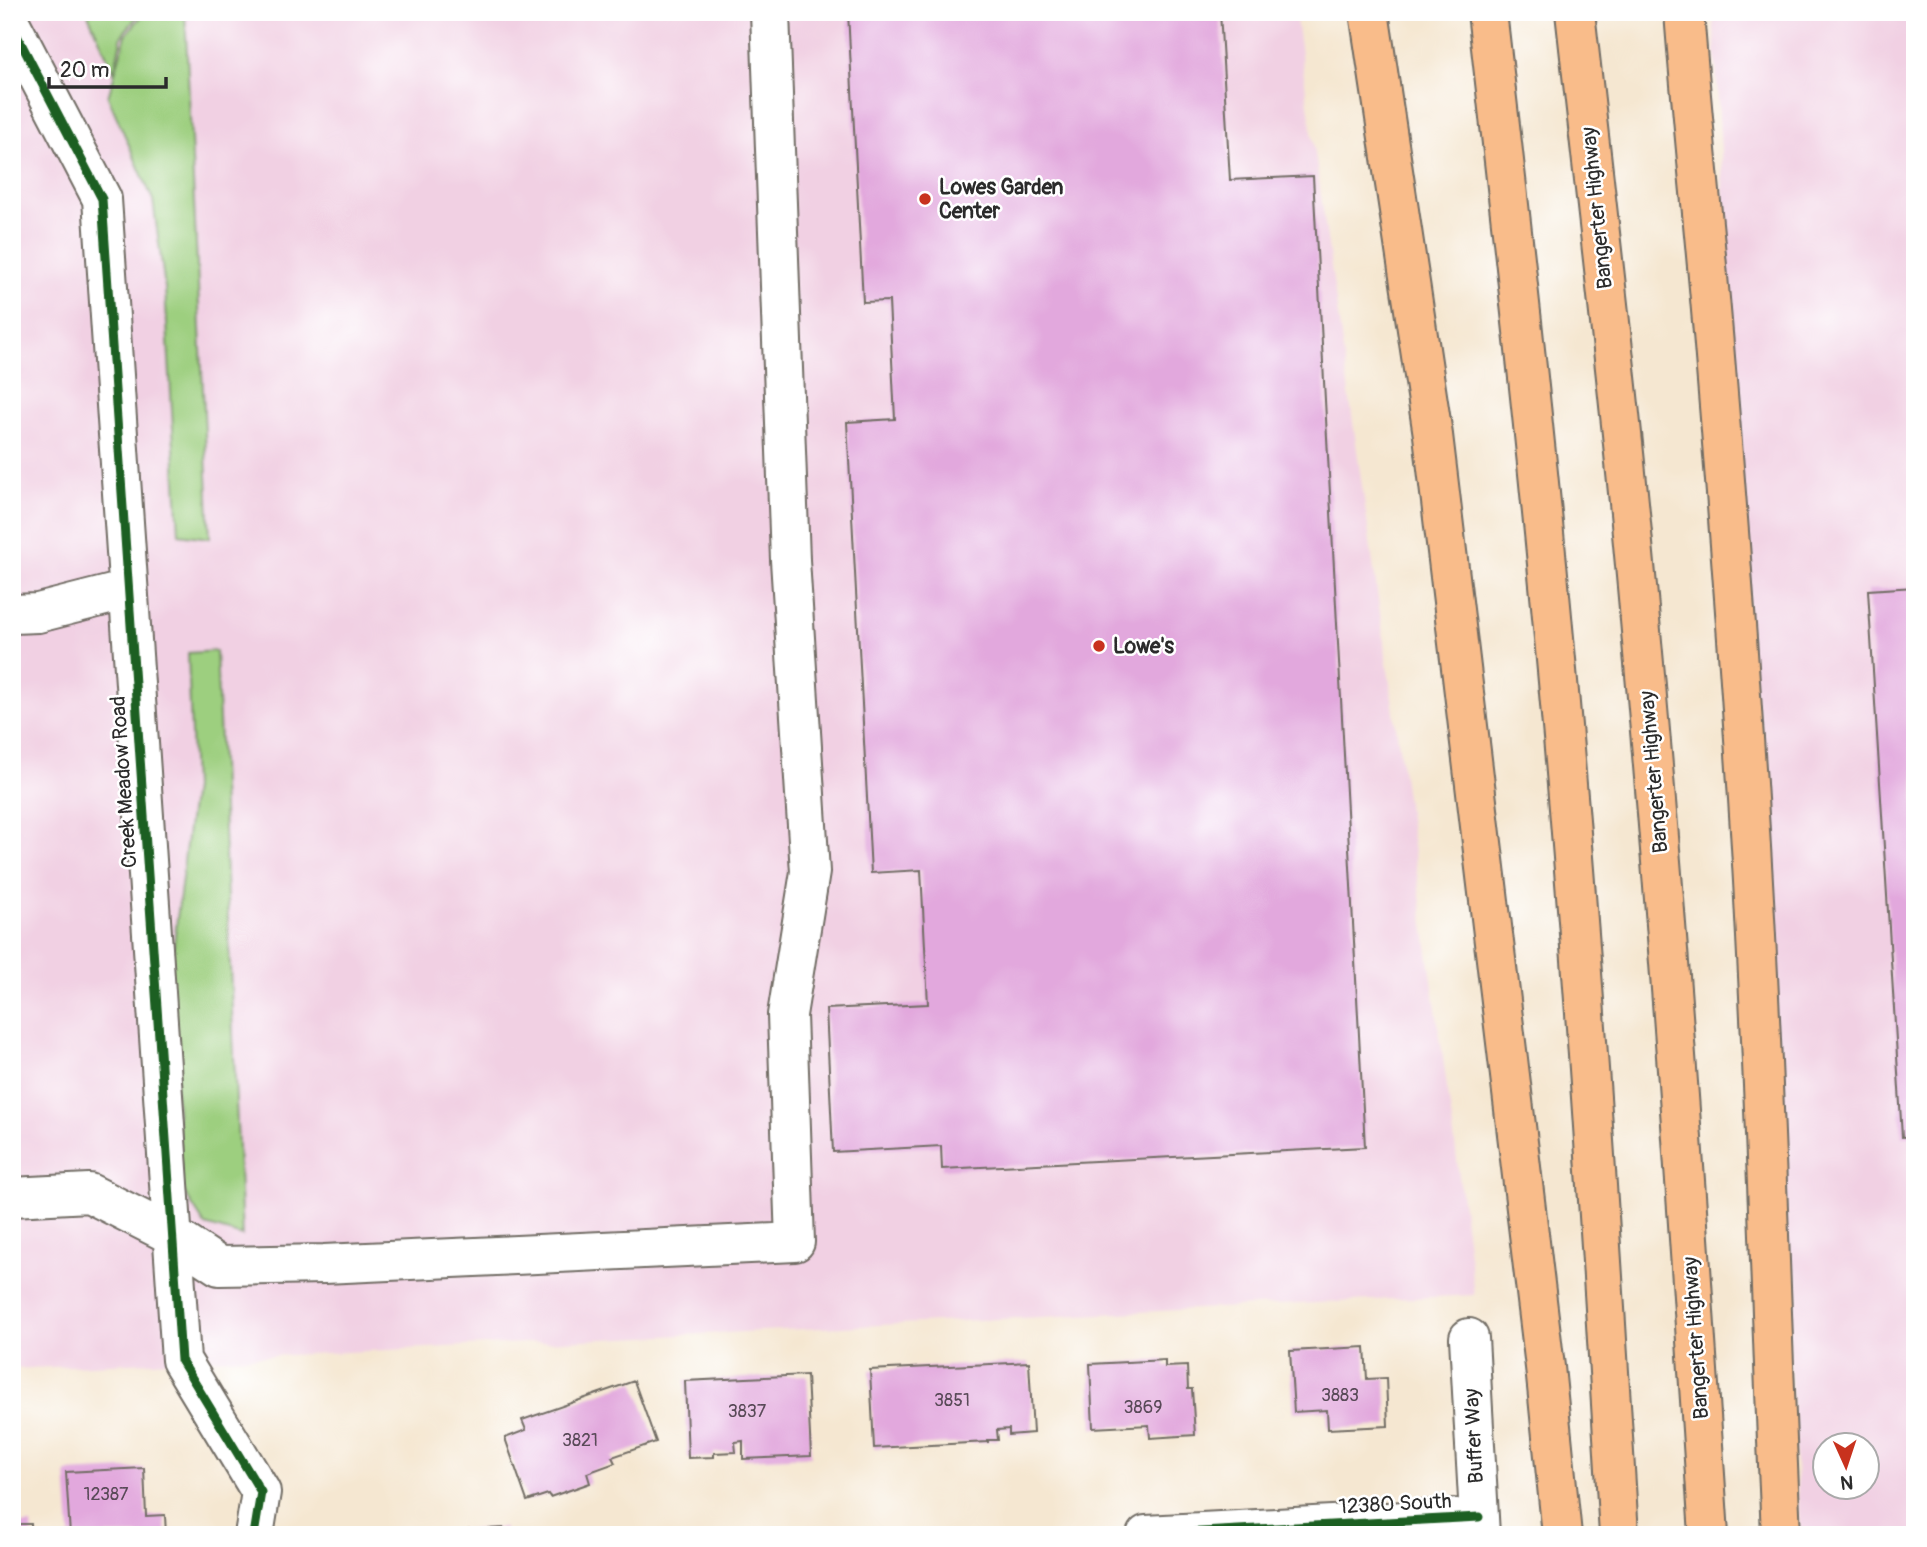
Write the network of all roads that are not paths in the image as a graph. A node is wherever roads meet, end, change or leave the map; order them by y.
1 (770, 12) edge
2 (1369, 12) edge
3 (1487, 12) edge
4 (1575, 12) edge
5 (1684, 12) edge
6 (12, 26) edge
7 (128, 590) junction
8 (12, 614) edge
9 (12, 1197) edge
10 (172, 1235) junction
11 (1469, 1338) dead end
12 (1479, 1526) edge
13 (254, 1535) edge
14 (1146, 1535) edge
15 (1562, 1535) edge
16 (1619, 1535) edge
17 (1709, 1535) edge
18 (1781, 1535) edge

1 - 10 street
2 - 15 highway
3 - 16 highway
4 - 17 highway, Bangerter Highway
5 - 18 highway
6 - 7 street, Creek Meadow Road
7 - 8 street
7 - 10 street, Creek Meadow Road
9 - 10 street
10 - 13 street, Creek Meadow Road
11 - 12 street, Buffer Way
12 - 14 street, 12380 South

